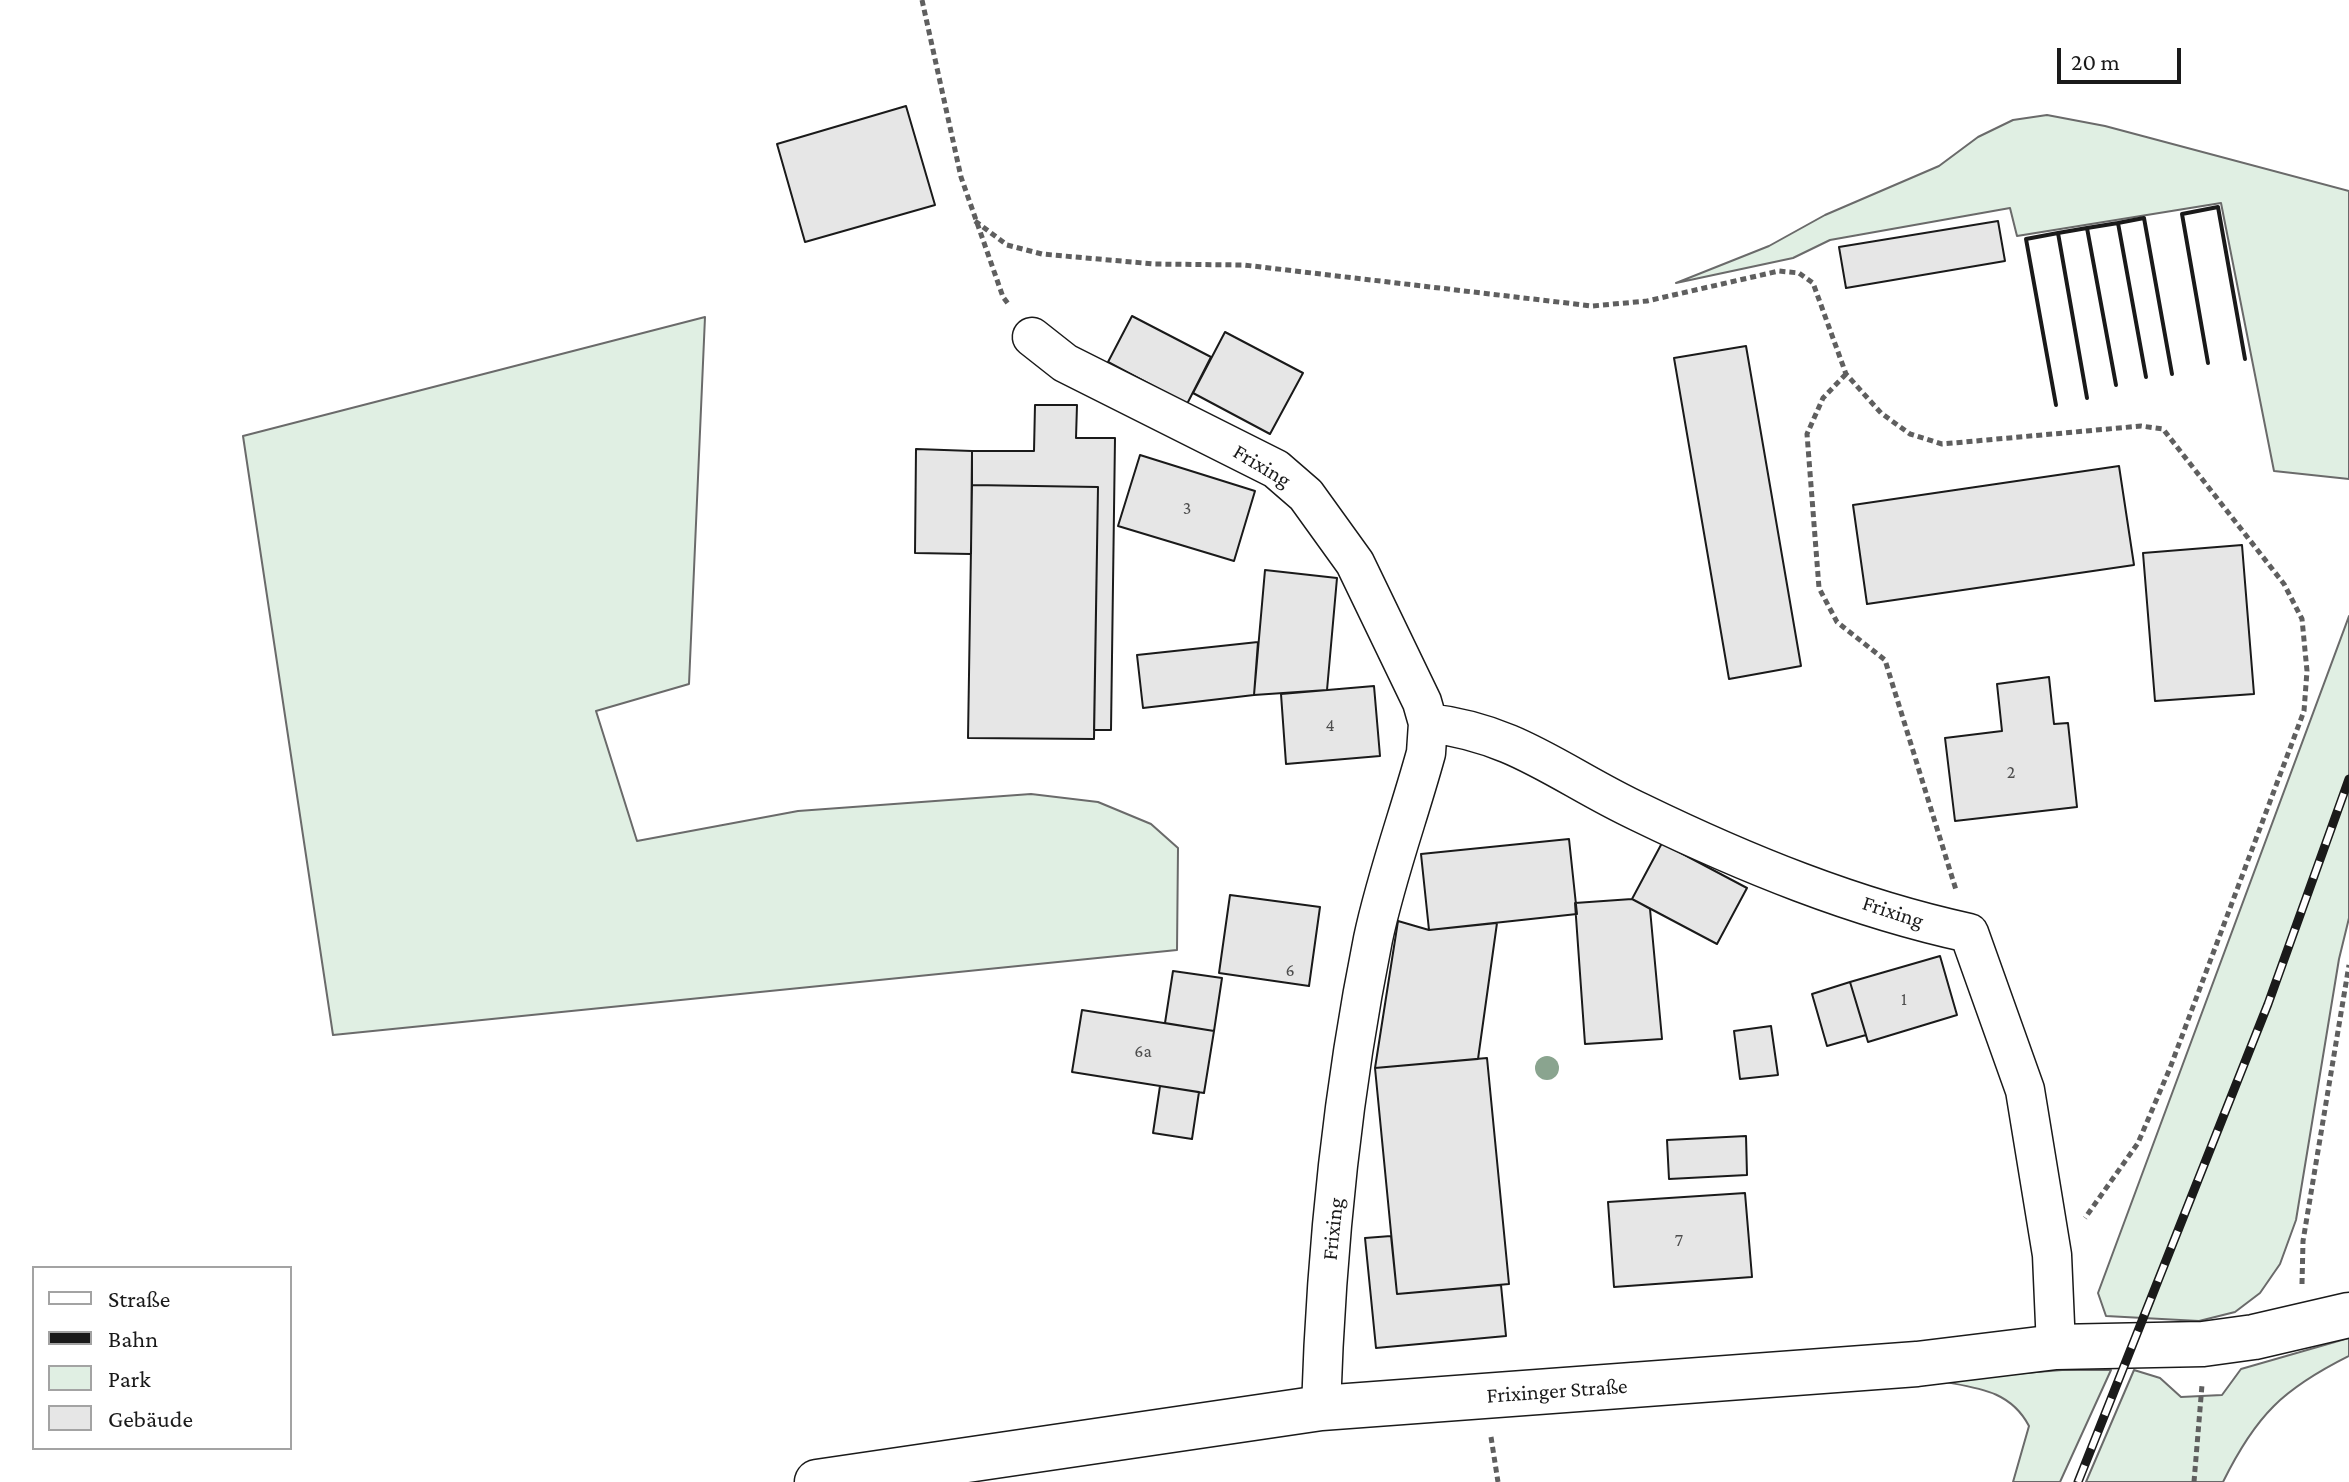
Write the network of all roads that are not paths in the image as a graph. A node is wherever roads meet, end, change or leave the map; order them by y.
1 (1032, 337) road end
2 (1428, 723) junction
3 (2349, 1315) edge
4 (2056, 1347) junction
5 (1321, 1408) junction
6 (817, 1482) edge

1 - 2 street, Frixing
2 - 4 street, Frixing
2 - 5 street, Frixing
3 - 4 street, Frixinger Straße
4 - 5 street, Frixinger Straße
5 - 6 street, Frixinger Straße

